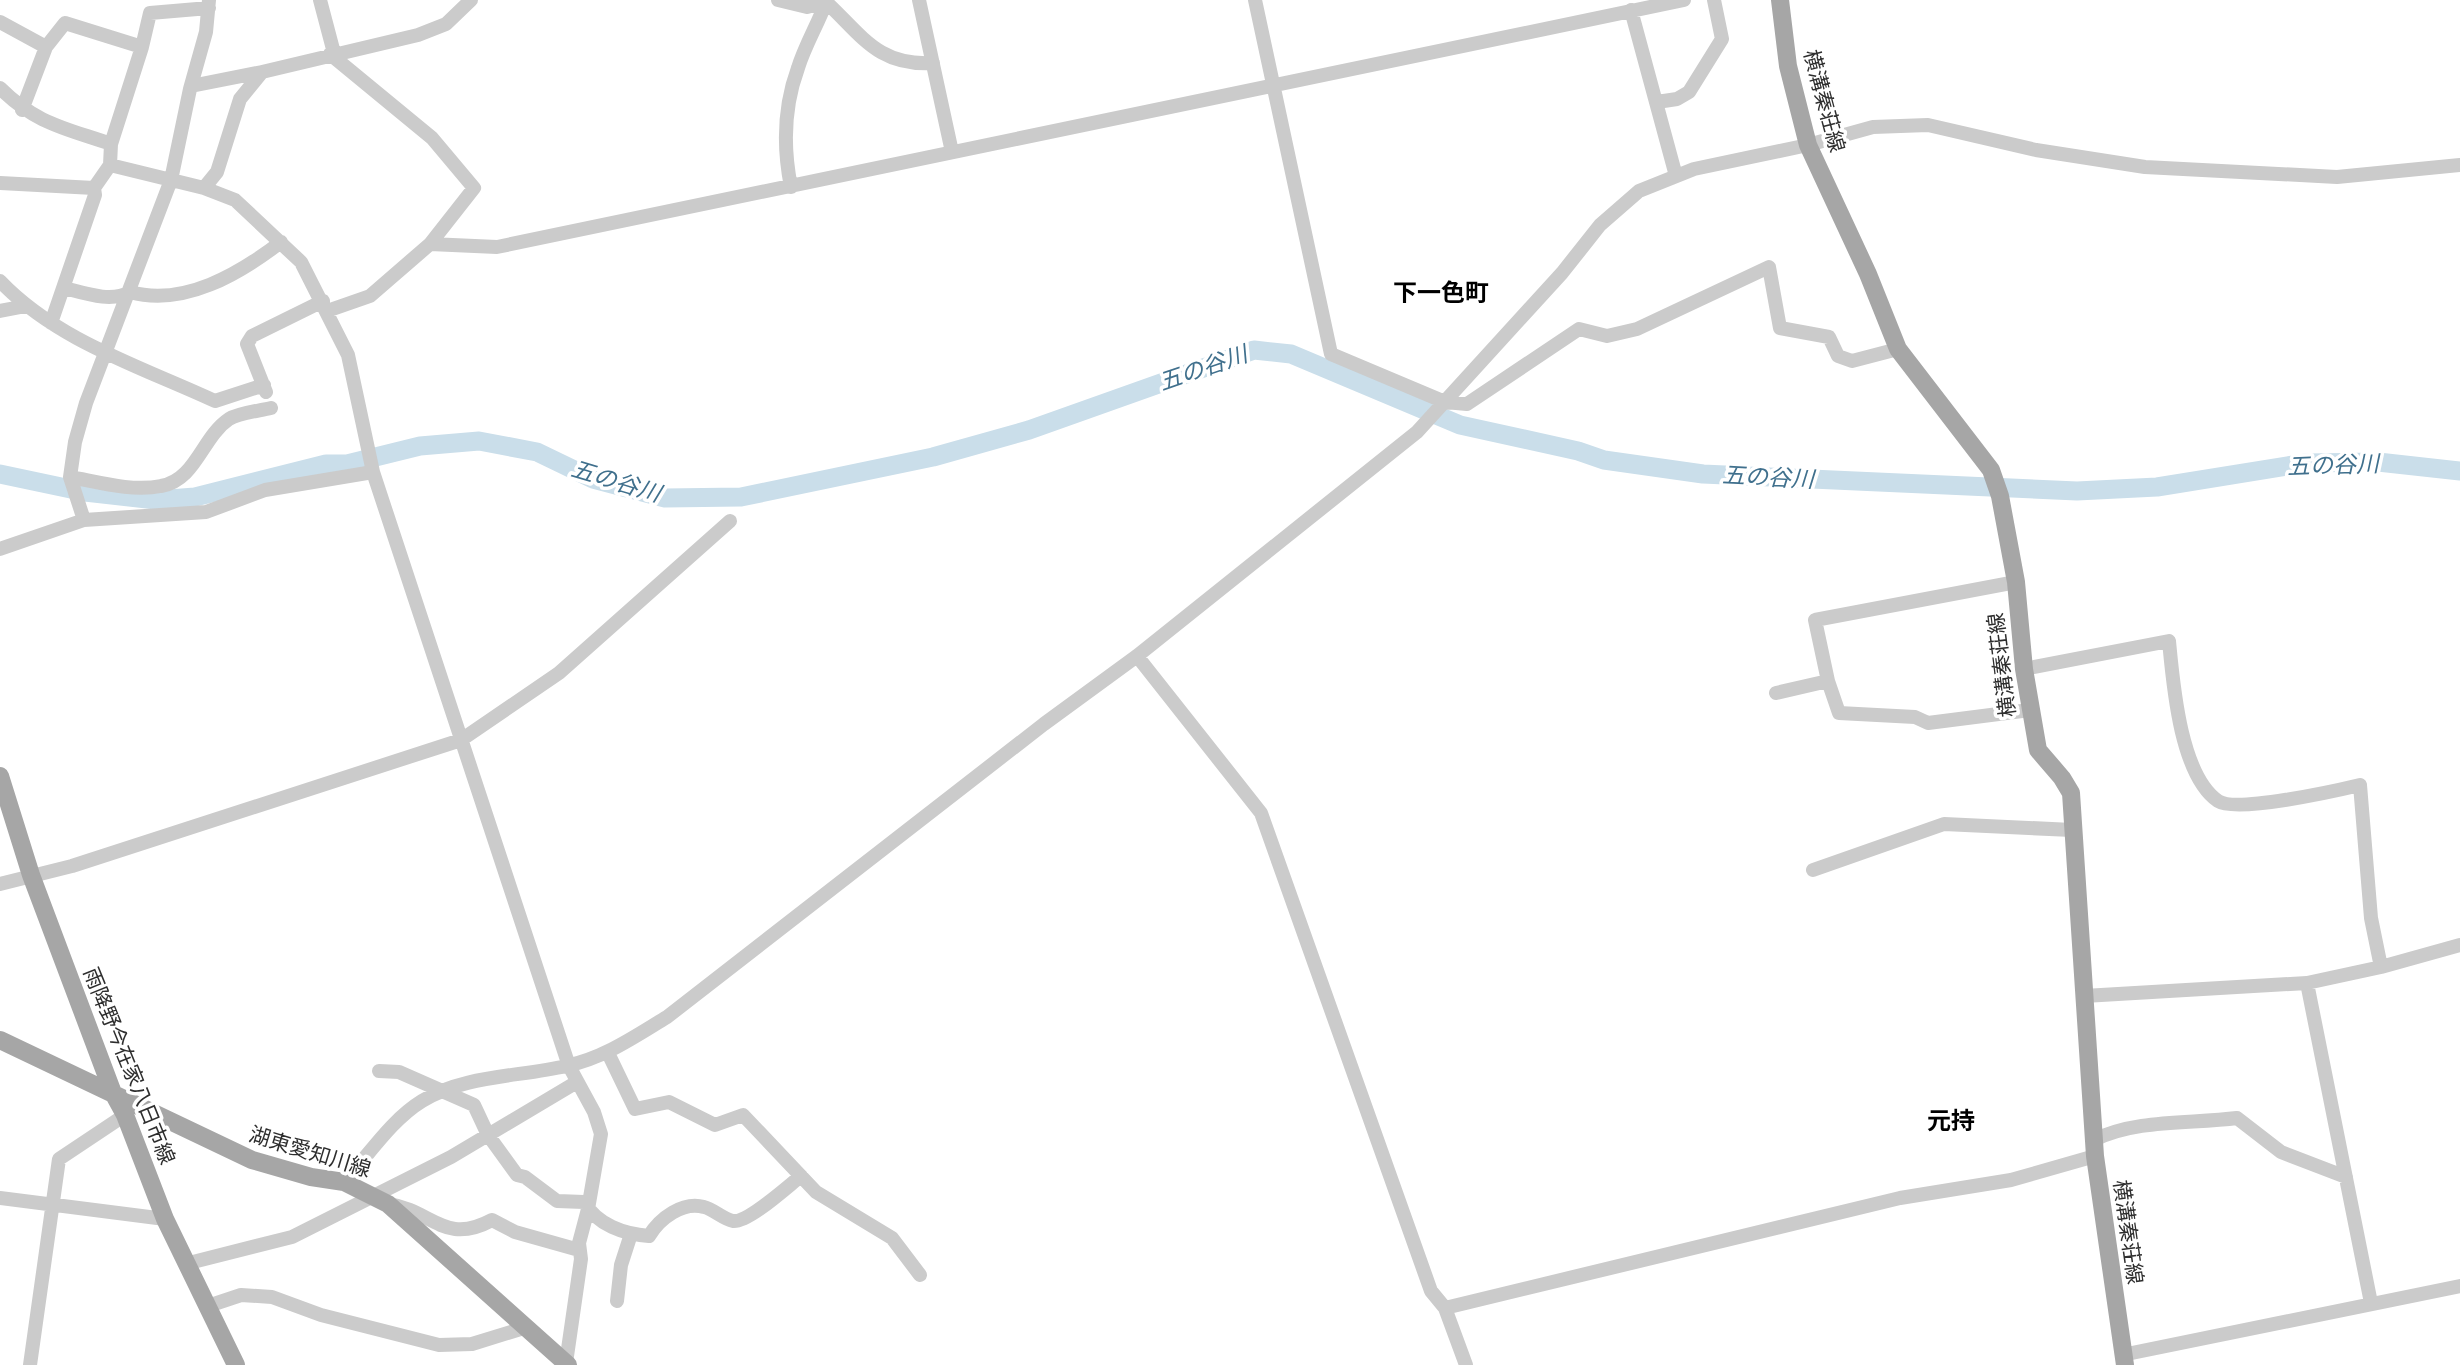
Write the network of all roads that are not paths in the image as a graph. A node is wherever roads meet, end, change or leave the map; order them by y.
1 (320, 0) edge
2 (471, 0) edge
3 (778, 0) edge
4 (919, 0) edge
5 (1255, 0) edge
6 (1684, 0) edge
7 (1714, 0) edge
8 (1780, 0) edge
9 (825, 1) edge
10 (209, 4) edge
11 (1631, 10) junction
12 (0, 22) edge
13 (46, 47) junction
14 (142, 47) junction
15 (332, 53) junction
16 (933, 63) junction
17 (262, 72) junction
18 (1273, 85) junction
19 (191, 86) junction
20 (0, 88) edge
21 (1657, 102) junction
22 (22, 110) junction
23 (111, 144) junction
24 (1808, 145) junction
25 (953, 152) junction
26 (110, 165) junction
27 (2460, 165) edge
28 (1676, 176) junction
29 (171, 180) junction
30 (0, 183) edge
31 (792, 187) junction
32 (94, 188) junction
33 (204, 188) junction
34 (281, 242) junction
35 (430, 244) junction
36 (0, 281) edge
37 (64, 288) junction
38 (130, 292) junction
39 (26, 306) junction
40 (325, 306) junction
41 (0, 311) edge
42 (51, 323) junction
43 (1898, 349) junction
44 (108, 351) junction
45 (1445, 402) junction
46 (271, 408) dead end
47 (373, 472) junction
48 (70, 477) junction
49 (81, 514) junction
50 (730, 521) dead end
51 (0, 549) edge
52 (2016, 582) junction
53 (1137, 656) junction
54 (2024, 669) junction
55 (1828, 681) junction
56 (1776, 693) dead end
57 (2030, 709) junction
58 (461, 740) junction
59 (0, 776) edge
60 (2072, 830) junction
61 (1813, 870) dead end
62 (31, 875) junction
63 (0, 884) edge
64 (2460, 945) edge
65 (2381, 967) junction
66 (2307, 983) junction
67 (2084, 996) junction
68 (0, 1040) edge
69 (608, 1053) junction
70 (569, 1066) junction
71 (379, 1070) dead end
72 (577, 1083) junction
73 (113, 1093) junction
74 (443, 1093) junction
75 (125, 1115) junction
76 (488, 1135) junction
77 (2094, 1148) junction
78 (801, 1176) junction
79 (2346, 1177) junction
80 (344, 1182) junction
81 (0, 1198) edge
82 (380, 1200) junction
83 (55, 1205) junction
84 (588, 1209) junction
85 (165, 1219) junction
86 (631, 1234) junction
87 (579, 1250) junction
88 (189, 1263) junction
89 (920, 1275) dead end
90 (2460, 1286) edge
91 (617, 1301) dead end
92 (2371, 1303) junction
93 (208, 1306) junction
94 (1446, 1308) junction
95 (527, 1327) junction
96 (2124, 1360) edge
97 (567, 1364) edge
98 (30, 1365) edge
99 (236, 1365) edge
100 (1466, 1365) edge

1 - 15 street
2 - 15 street
3 - 9 street
4 - 16 street
5 - 18 street
6 - 11 street
7 - 21 street
8 - 24 main road, 横溝秦荘線
9 - 16 street
9 - 31 street
10 - 14 street
10 - 19 street
11 - 18 street
11 - 21 street
12 - 13 street
13 - 14 street
13 - 22 street
14 - 23 street
15 - 17 street
15 - 35 street
16 - 25 street
17 - 19 street
17 - 33 street
18 - 25 street
18 - 45 street
19 - 29 street
20 - 22 street
21 - 28 street
22 - 23 street
23 - 26 street
24 - 27 street
24 - 28 street
24 - 43 main road, 横溝秦荘線
25 - 31 street
26 - 29 street
26 - 32 street
28 - 45 street
29 - 33 street
29 - 38 street
30 - 32 street
31 - 35 street
32 - 37 street
33 - 34 street
34 - 38 street
34 - 40 street
35 - 40 street
36 - 39 street
37 - 38 street
37 - 42 street
38 - 44 street
39 - 41 street
39 - 42 street
40 - 44 street
40 - 47 street
42 - 44 street
43 - 45 street
43 - 52 main road, 横溝秦荘線
44 - 48 street
45 - 53 street
46 - 48 street
47 - 49 street
47 - 58 street
48 - 49 street
49 - 51 street
50 - 58 street
52 - 54 main road, 横溝秦荘線
52 - 55 street
53 - 69 street
53 - 94 street
54 - 57 main road, 横溝秦荘線
54 - 65 street
55 - 56 street
55 - 57 street
57 - 60 main road, 横溝秦荘線
58 - 62 street
58 - 70 street
59 - 62 main road, 雨降野今在家八日市線
60 - 61 street
60 - 67 main road, 横溝秦荘線
62 - 63 street
62 - 73 main road, 雨降野今在家八日市線
64 - 65 street
65 - 66 street
66 - 67 street
66 - 79 street
67 - 77 main road, 横溝秦荘線
68 - 73 main road, 湖東愛知川線
69 - 70 street
69 - 78 street
70 - 72 street
70 - 74 street
71 - 74 street
72 - 76 street
72 - 84 street
73 - 75 main road, 雨降野今在家八日市線
73 - 80 main road, 湖東愛知川線
74 - 76 street
74 - 80 street
75 - 83 street
75 - 85 main road, 雨降野今在家八日市線
76 - 82 street
76 - 84 street
77 - 79 street
77 - 94 street
77 - 96 main road, 横溝秦荘線
78 - 86 street
78 - 89 street
79 - 92 street
80 - 82 main road, 湖東愛知川線
81 - 83 street
82 - 87 street
82 - 88 street
82 - 95 main road, 湖東愛知川線
83 - 85 street
83 - 98 street
84 - 86 street
84 - 87 street
85 - 88 main road, 雨降野今在家八日市線
86 - 91 street
87 - 97 street
88 - 93 main road, 雨降野今在家八日市線
90 - 92 street
92 - 96 street
93 - 95 street
93 - 99 main road, 雨降野今在家八日市線
94 - 100 street
95 - 97 main road, 湖東愛知川線

